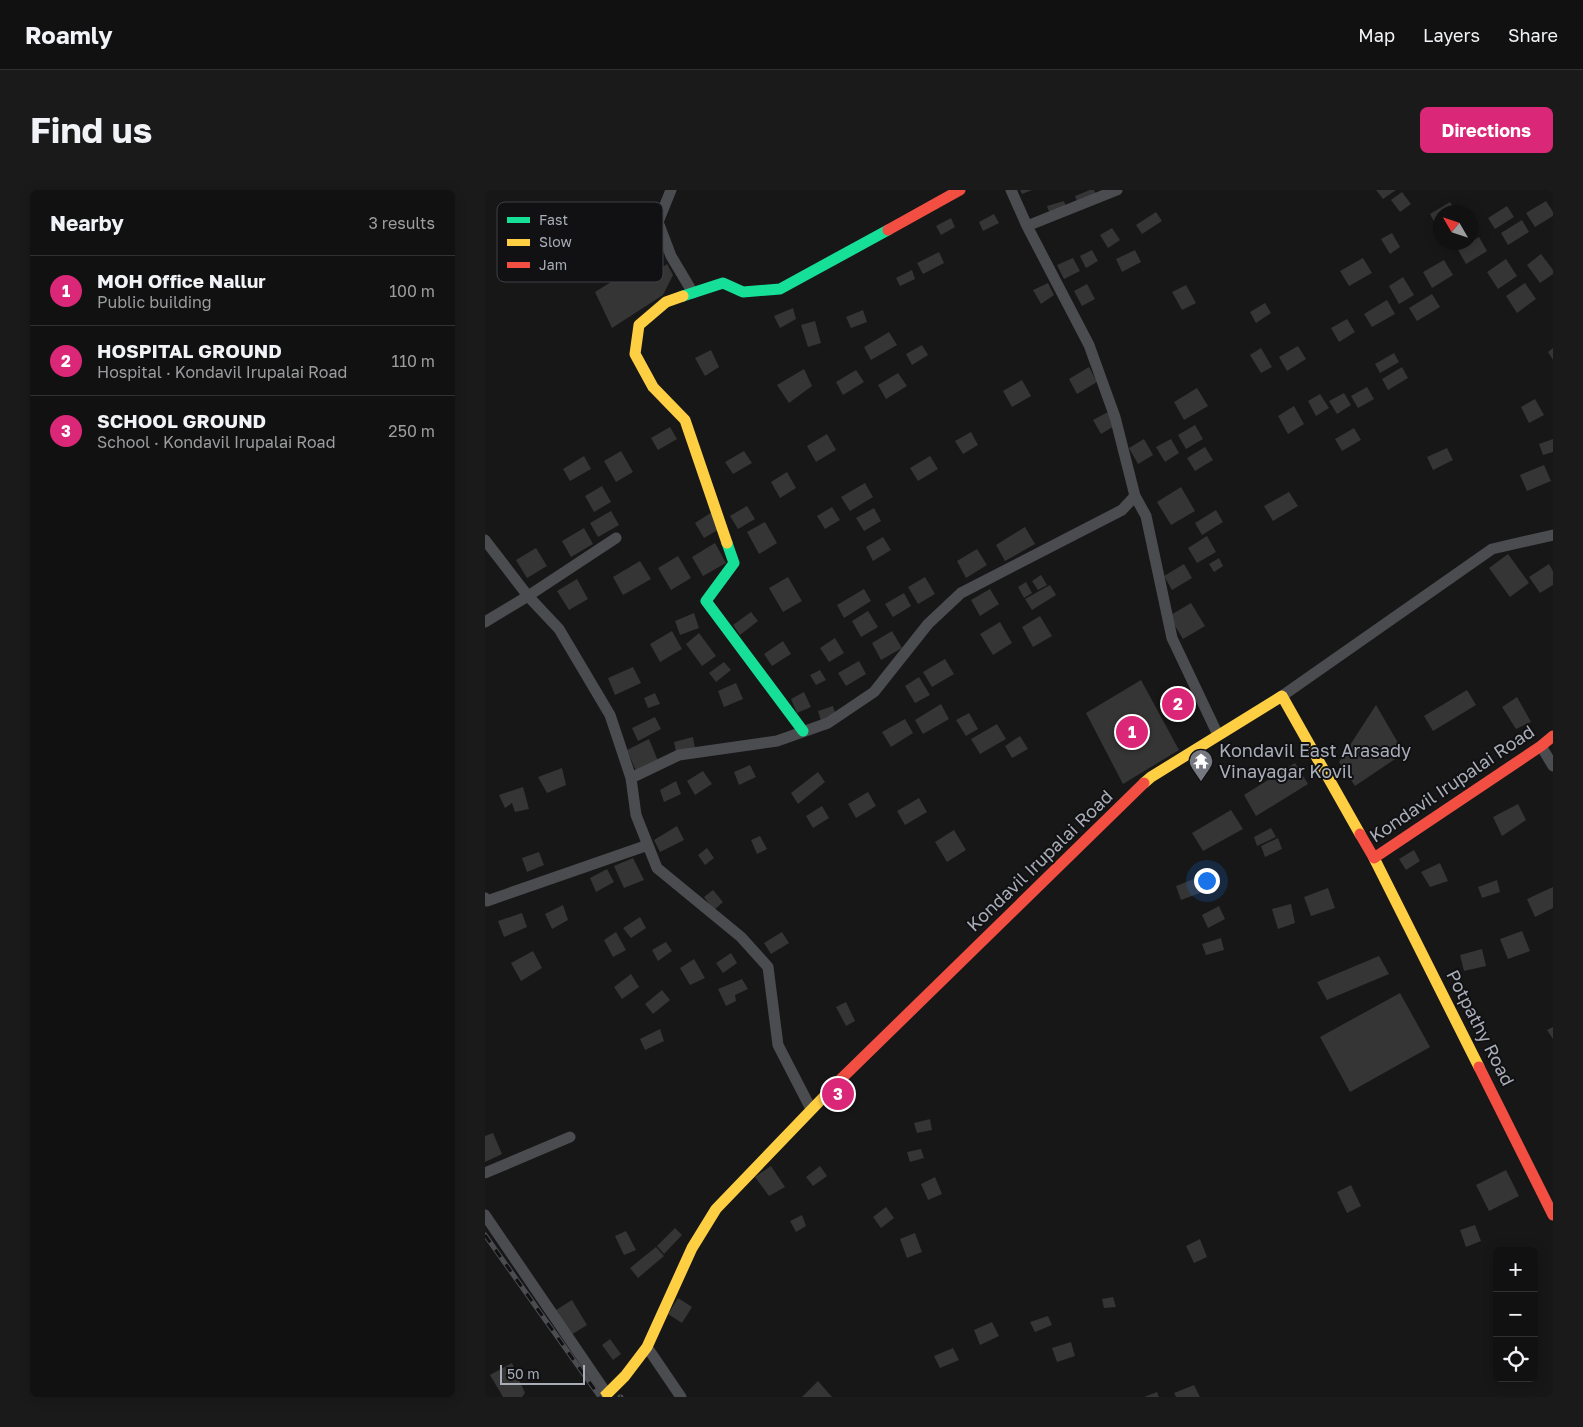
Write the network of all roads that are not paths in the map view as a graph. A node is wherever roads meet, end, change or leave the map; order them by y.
1 (671, 190) edge
2 (961, 190) edge
3 (1011, 190) edge
4 (1117, 190) edge
5 (663, 210) edge
6 (1027, 226) junction
7 (663, 235) edge
8 (693, 293) junction
9 (1135, 496) junction
10 (1553, 535) edge
11 (616, 538) dead end
12 (485, 540) edge
13 (528, 596) junction
14 (485, 622) edge
15 (1282, 696) junction
16 (803, 732) junction
17 (1218, 734) junction
18 (1553, 736) edge
19 (1541, 746) junction
20 (1553, 766) edge
21 (631, 778) junction
22 (648, 845) junction
23 (1374, 858) junction
24 (485, 898) edge
25 (811, 1109) junction
26 (569, 1137) dead end
27 (485, 1173) edge
28 (485, 1215) edge
29 (1553, 1215) edge
30 (647, 1348) junction
31 (605, 1396) edge
32 (681, 1397) edge

1 - 5 street
2 - 8 street
3 - 6 street
4 - 6 street
6 - 9 street
7 - 8 street
8 - 16 street
9 - 16 street
9 - 17 street
10 - 15 street
11 - 13 street
12 - 13 street
13 - 14 street
13 - 21 street
15 - 17 street, Kondavil Irupalai Road
15 - 23 street, Kondavil Irupalai Road
16 - 21 street
17 - 25 street, Kondavil Irupalai Road
18 - 19 street, Kondavil Irupalai Road
19 - 20 street
19 - 23 street, Kondavil Irupalai Road
21 - 22 street
22 - 24 street
22 - 25 street
23 - 29 street, Potpathy Road
25 - 30 street, Kondavil Irupalai Road
26 - 27 street
28 - 31 street
30 - 31 street, Kondavil Irupalai Road
30 - 32 street

